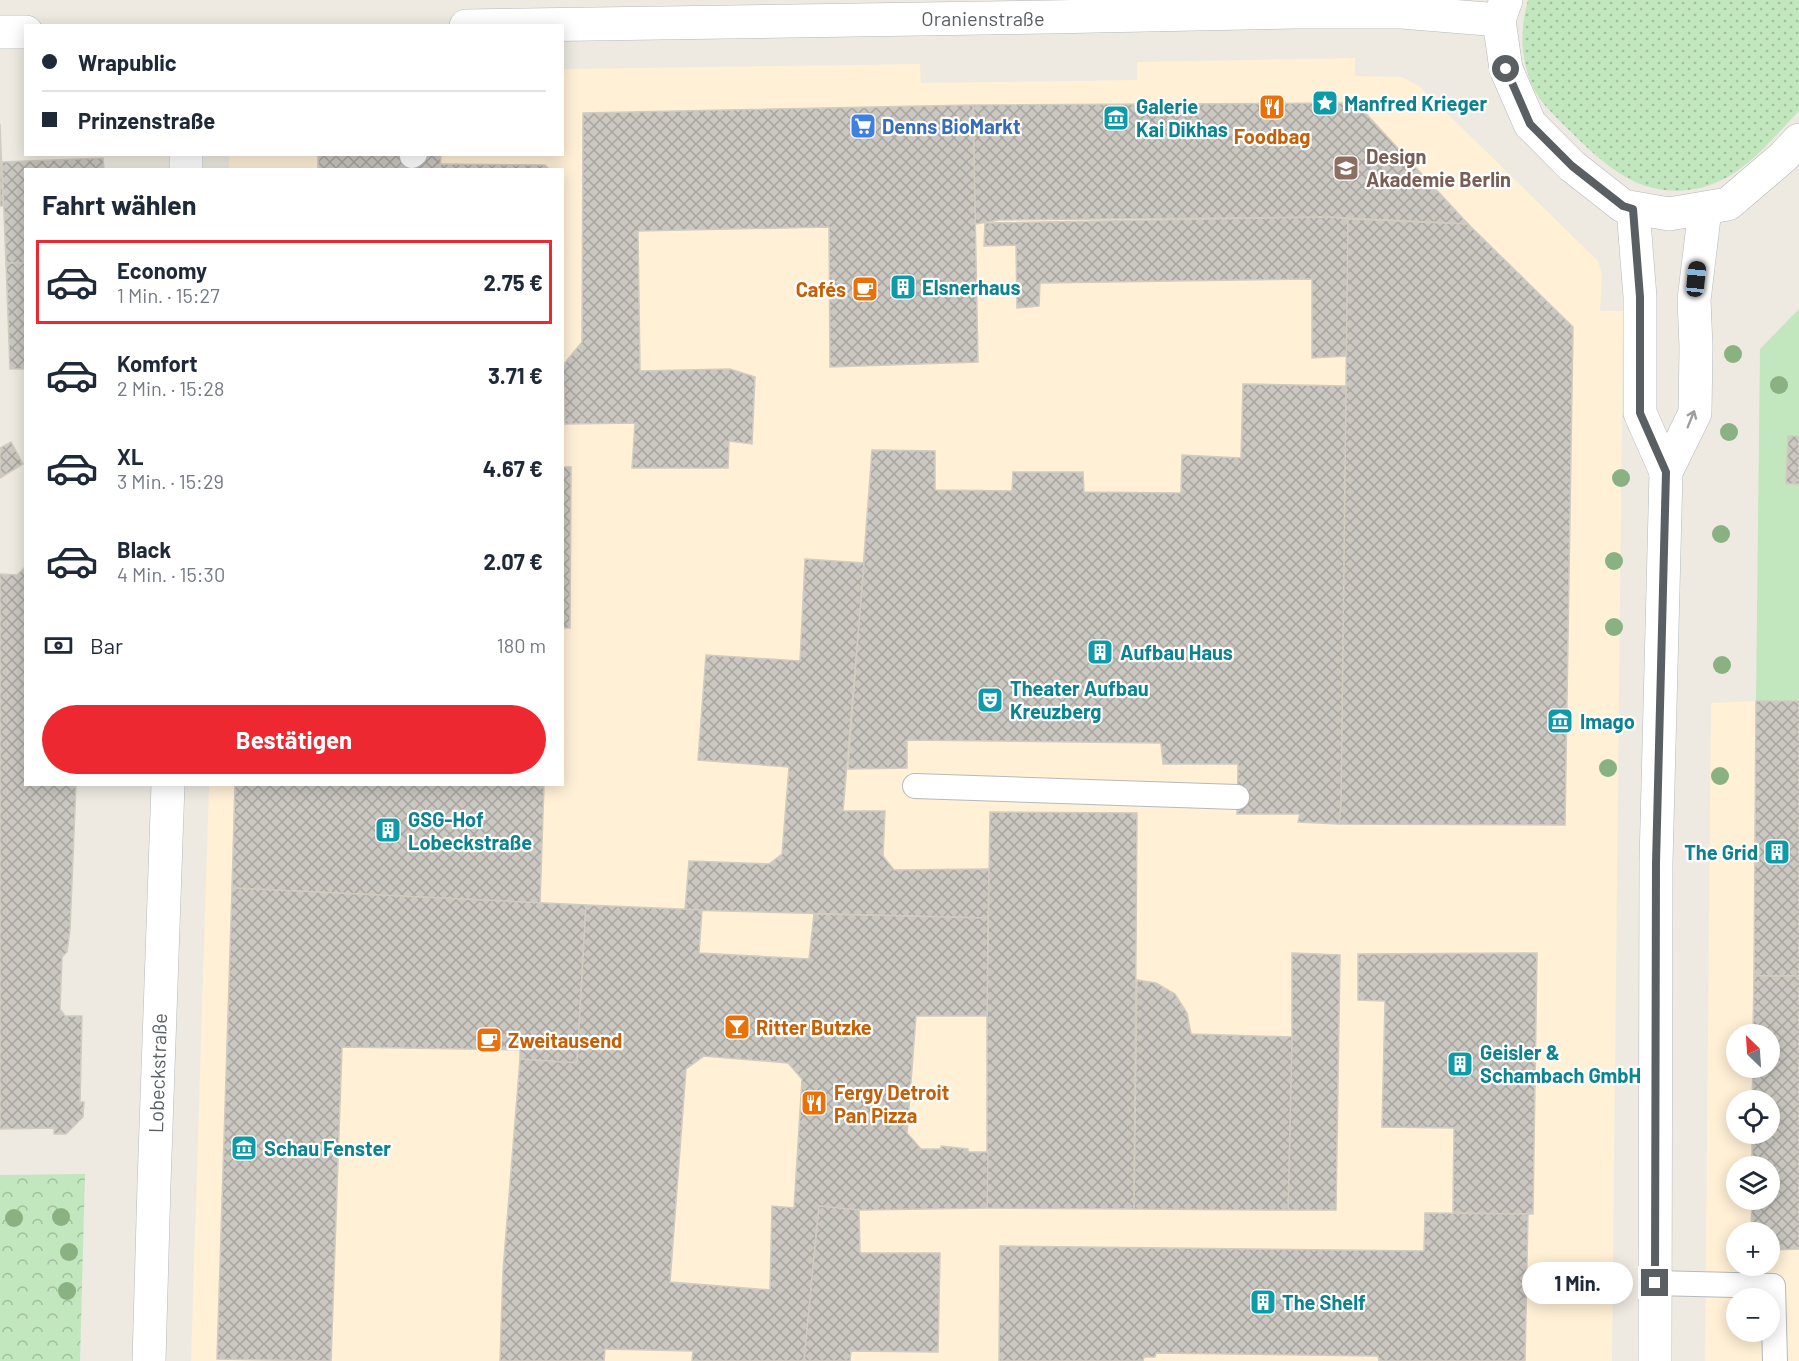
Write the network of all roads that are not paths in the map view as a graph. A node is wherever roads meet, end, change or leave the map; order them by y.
1 (1048, 9) edge
2 (1503, 10) edge
3 (510, 24) edge
4 (0, 32) edge
5 (24, 32) edge
6 (1799, 140) edge
7 (1633, 209) junction
8 (1705, 209) junction
9 (1666, 472) junction
10 (168, 786) edge
11 (915, 786) dead end
12 (1237, 797) dead end
13 (1655, 1283) junction
14 (149, 1361) edge
15 (1655, 1361) edge
16 (1775, 1361) edge

1 - 2 main road, Oranienstraße
1 - 3 main road, Oranienstraße
2 - 7 main road
4 - 5 main road
6 - 8 main road
7 - 8 main road
7 - 9 main road
9 -> 8 main road
9 - 13 main road
10 - 14 main road, Lobeckstraße
11 - 12 lane
13 - 15 main road
13 - 16 lane

